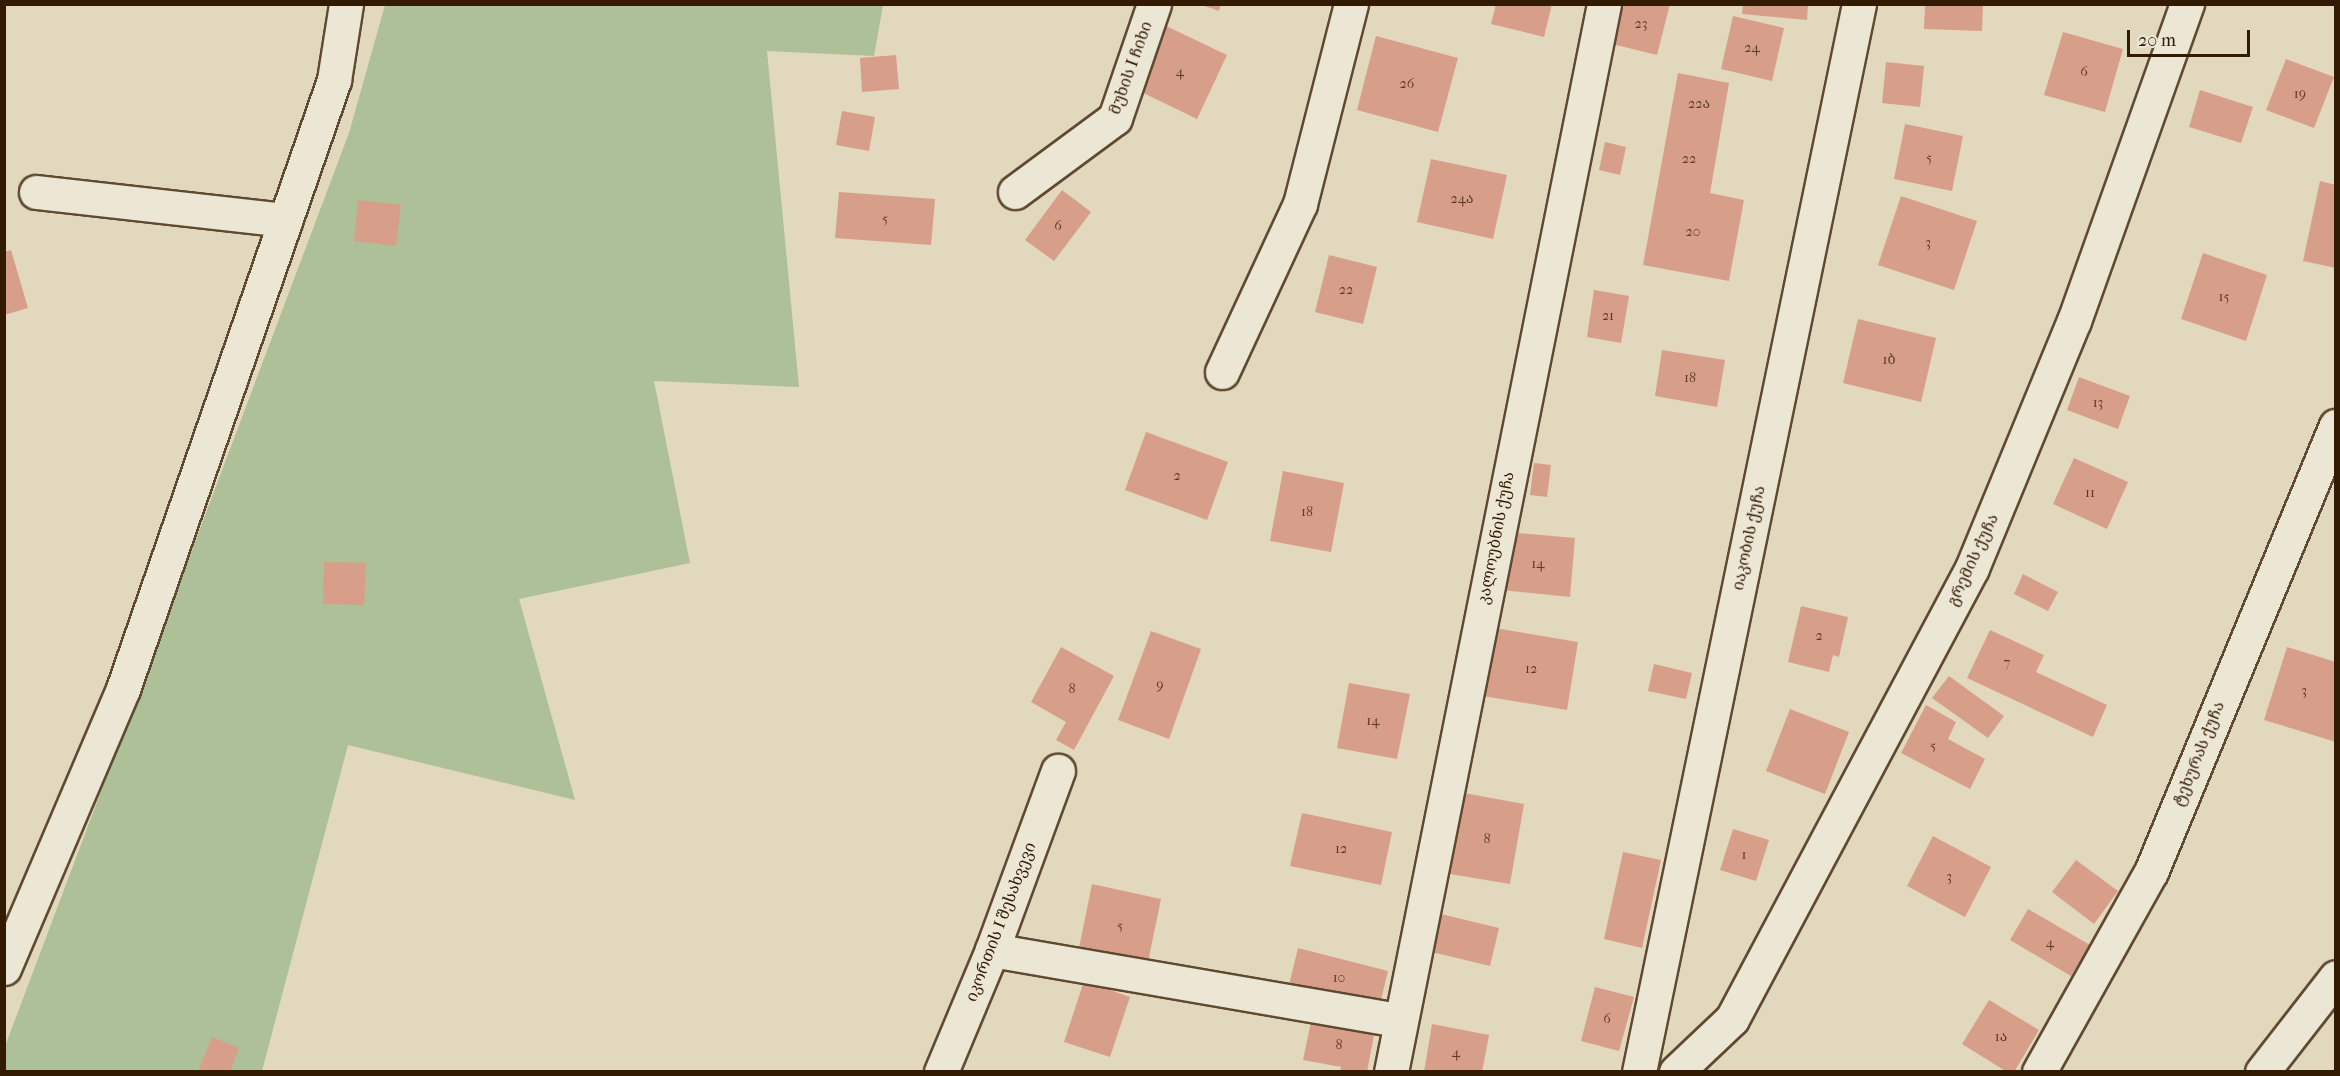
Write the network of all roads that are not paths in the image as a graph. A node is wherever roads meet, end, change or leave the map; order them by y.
1 (346, 4) edge
2 (1154, 4) edge
3 (1351, 4) edge
4 (1604, 4) edge
5 (1859, 4) edge
6 (2187, 4) edge
7 (36, 192) dead end
8 (1016, 192) dead end
9 (285, 220) junction
10 (1222, 372) dead end
11 (2336, 426) edge
12 (1058, 771) dead end
13 (992, 950) junction
14 (4, 968) edge
15 (2336, 977) edge
16 (1399, 1020) junction
17 (941, 1071) edge
18 (1391, 1071) edge
19 (1639, 1071) edge
20 (1676, 1071) edge
21 (2039, 1071) edge
22 (2262, 1071) edge

1 - 9 street
2 - 8 street, მუხის I ჩიხი
3 - 10 street
4 - 16 street, კალოუბნის ქუჩა
5 - 19 street, იაკობის ქუჩა
6 - 20 street, გრემის ქუჩა
7 - 9 street
9 - 14 street
11 - 21 street, ტეხურას ქუჩა
12 - 13 street, იკორთის I შესახვევი
13 - 16 street
13 - 17 street, იკორთის I შესახვევი
15 - 22 street
16 - 18 street, კალოუბნის ქუჩა

